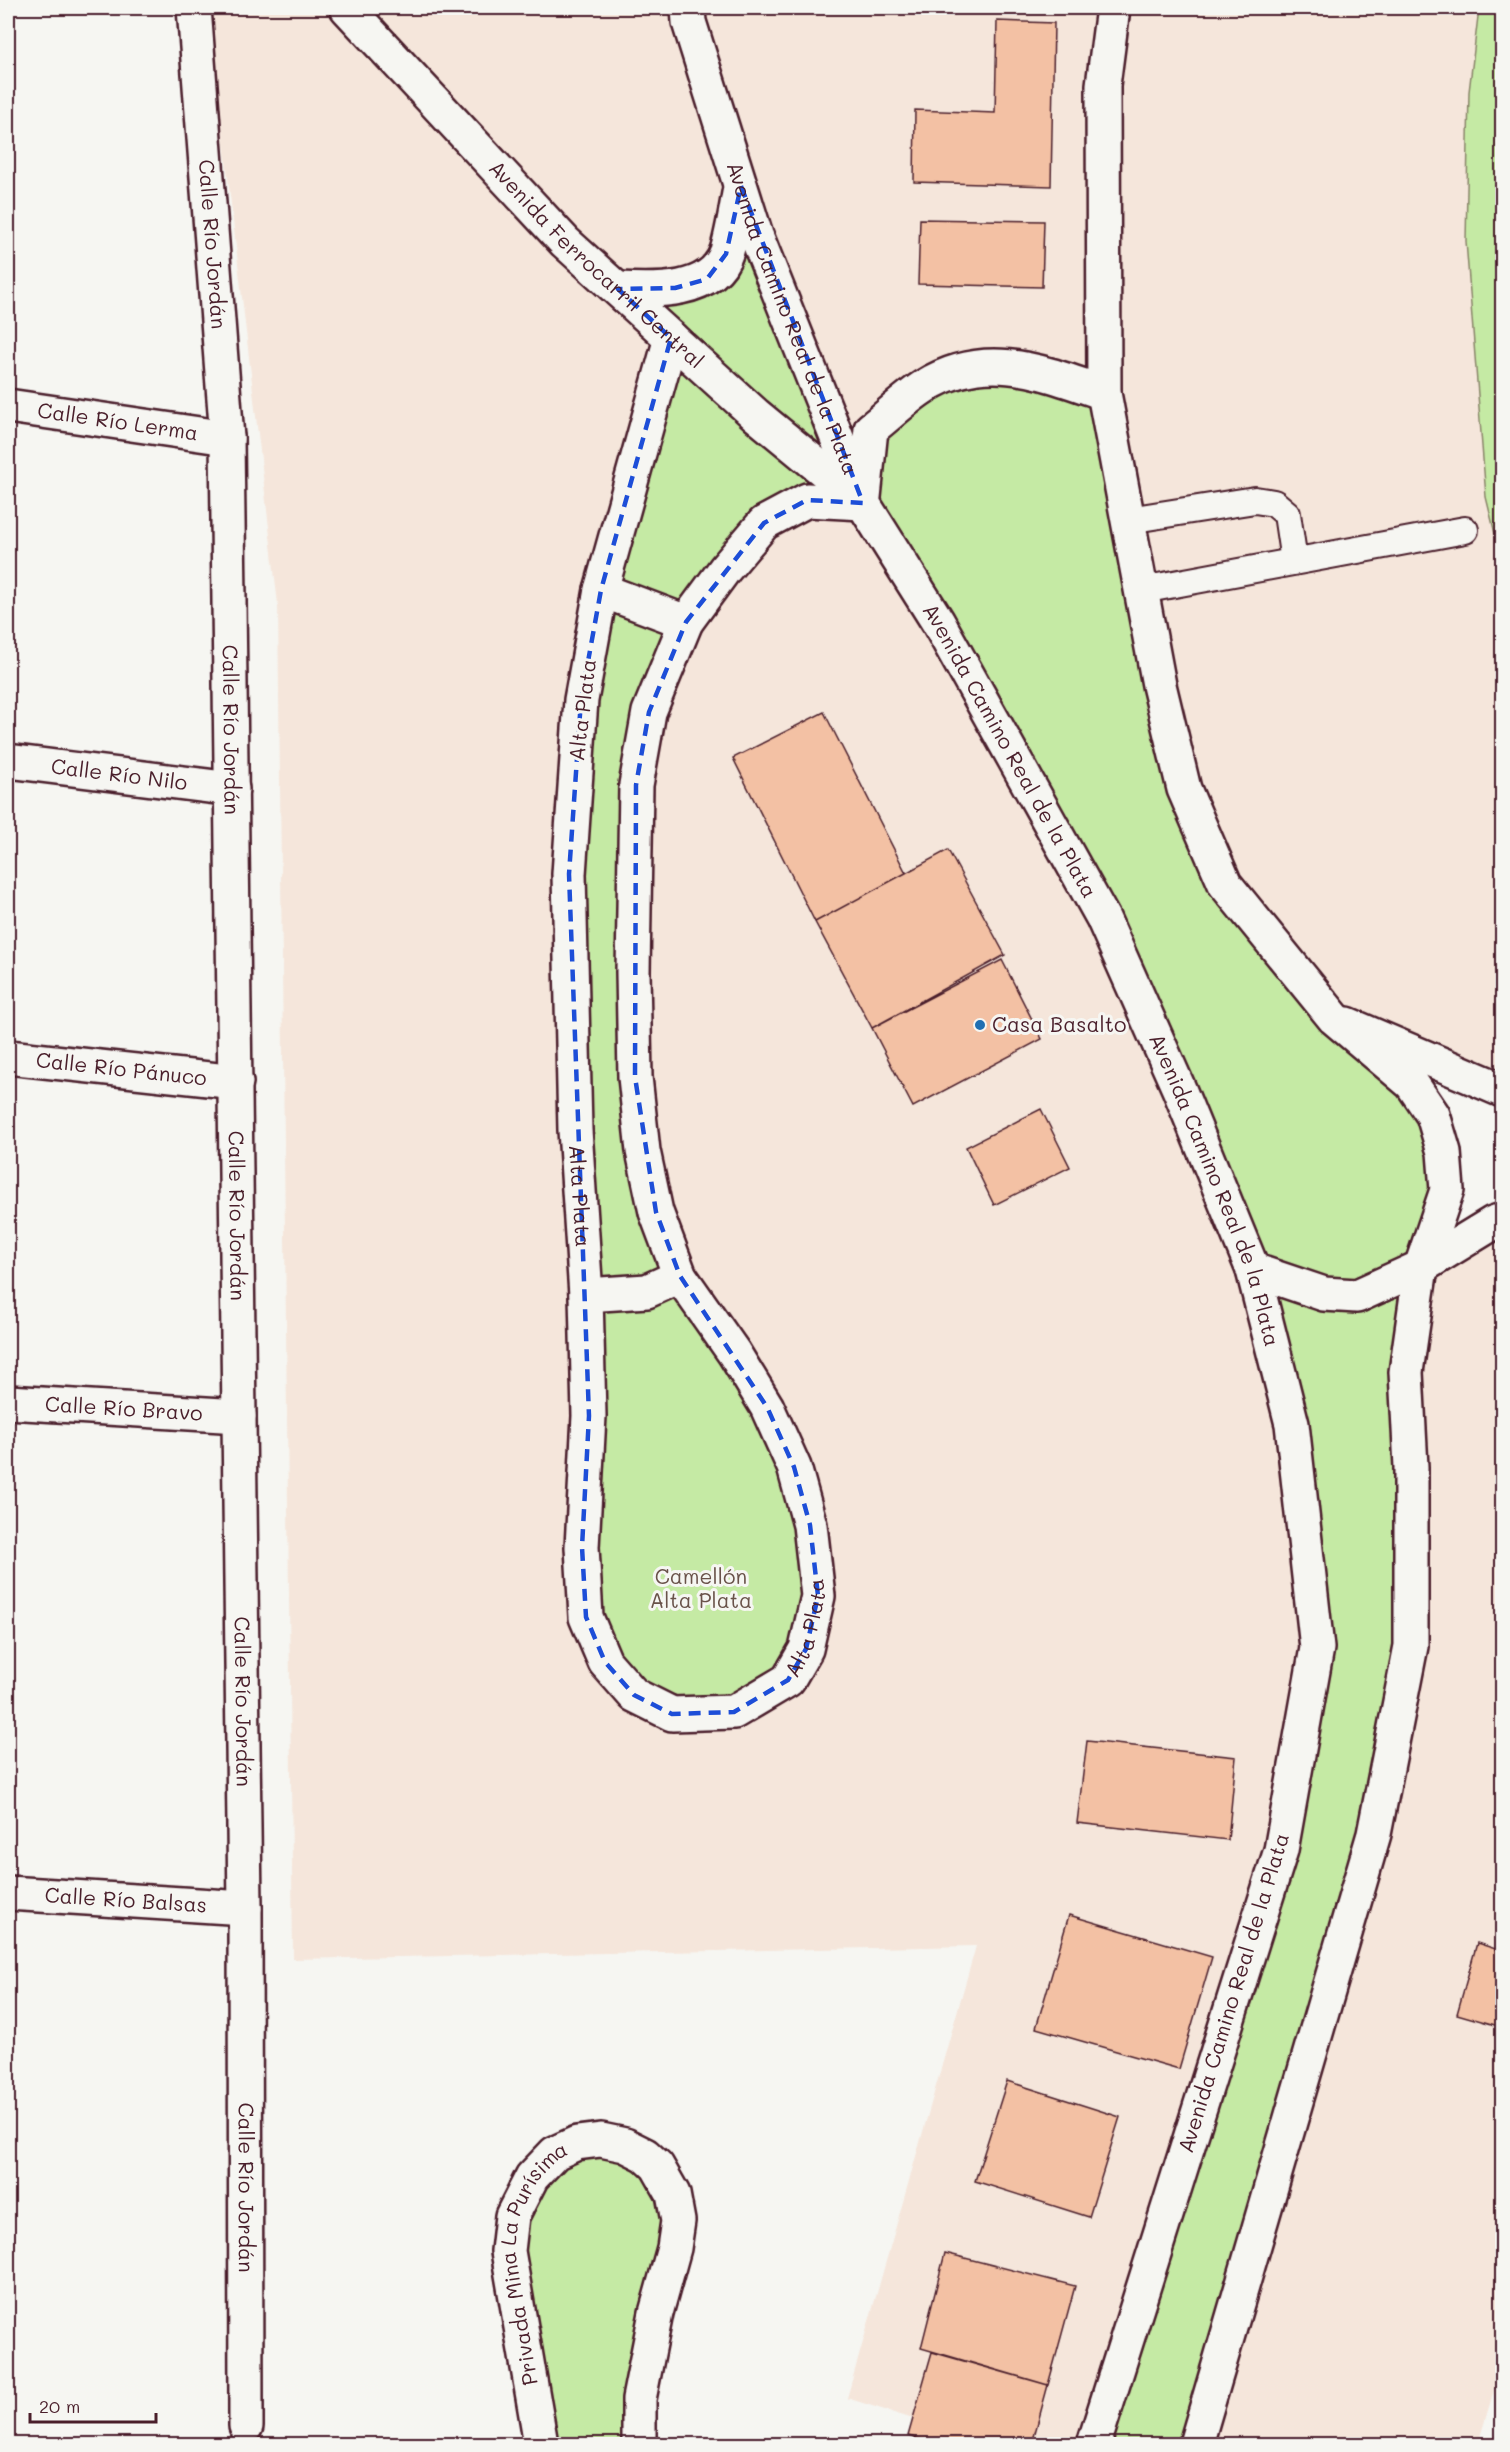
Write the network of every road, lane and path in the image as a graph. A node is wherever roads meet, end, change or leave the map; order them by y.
1 (194, 8) edge
2 (346, 8) edge
3 (688, 8) edge
4 (1113, 8) edge
5 (741, 186) junction
6 (618, 289) junction
7 (671, 338) junction
8 (1104, 393) junction
9 (8, 406) edge
10 (227, 438) junction
11 (863, 503) junction
12 (1128, 520) junction
13 (1465, 530) dead end
14 (1294, 561) junction
15 (601, 590) junction
16 (1142, 590) junction
17 (686, 622) junction
18 (8, 761) edge
19 (232, 789) junction
20 (1334, 1018) junction
21 (8, 1057) edge
22 (236, 1082) junction
23 (1503, 1090) edge
24 (1503, 1220) edge
25 (1421, 1267) junction
26 (1253, 1270) junction
27 (680, 1276) junction
28 (586, 1295) junction
29 (8, 1402) edge
30 (239, 1416) junction
31 (8, 1893) edge
32 (245, 1908) junction
33 (246, 2426) dead end
34 (541, 2445) edge
35 (639, 2445) edge
36 (1094, 2445) edge
37 (1196, 2445) edge

1 - 10 street, Calle Río Jordán
2 - 6 street, Avenida Ferrocarril Central
3 - 5 street, Avenida Camino Real de la Plata
4 - 8 street
5 - 6 street
5 - 11 street, Avenida Camino Real de la Plata
6 - 7 street, Avenida Ferrocarril Central
7 - 11 street, Avenida Ferrocarril Central
7 - 15 street, Alta Plata
8 - 11 street
8 - 12 street
9 - 10 street, Calle Río Lerma
10 - 19 street, Calle Río Jordán
11 - 17 street, Alta Plata
11 - 26 street, Avenida Camino Real de la Plata
12 - 14 lane
12 - 16 street
13 - 14 lane
14 - 16 lane
15 - 17 street
15 - 28 street, Alta Plata
16 - 20 street
17 - 27 street, Alta Plata
18 - 19 street, Calle Río Nilo
19 - 22 street, Calle Río Jordán
20 - 23 street
20 - 25 street
21 - 22 street, Calle Río Pánuco
22 - 30 street, Calle Río Jordán
24 - 25 street
25 - 26 street
25 - 37 street
26 - 36 street, Avenida Camino Real de la Plata
27 - 28 street
27 - 28 street, Alta Plata
29 - 30 street, Calle Río Bravo
30 - 32 street, Calle Río Jordán
31 - 32 street, Calle Río Balsas
32 - 33 street, Calle Río Jordán
34 - 35 street, Privada Mina La Purísima

